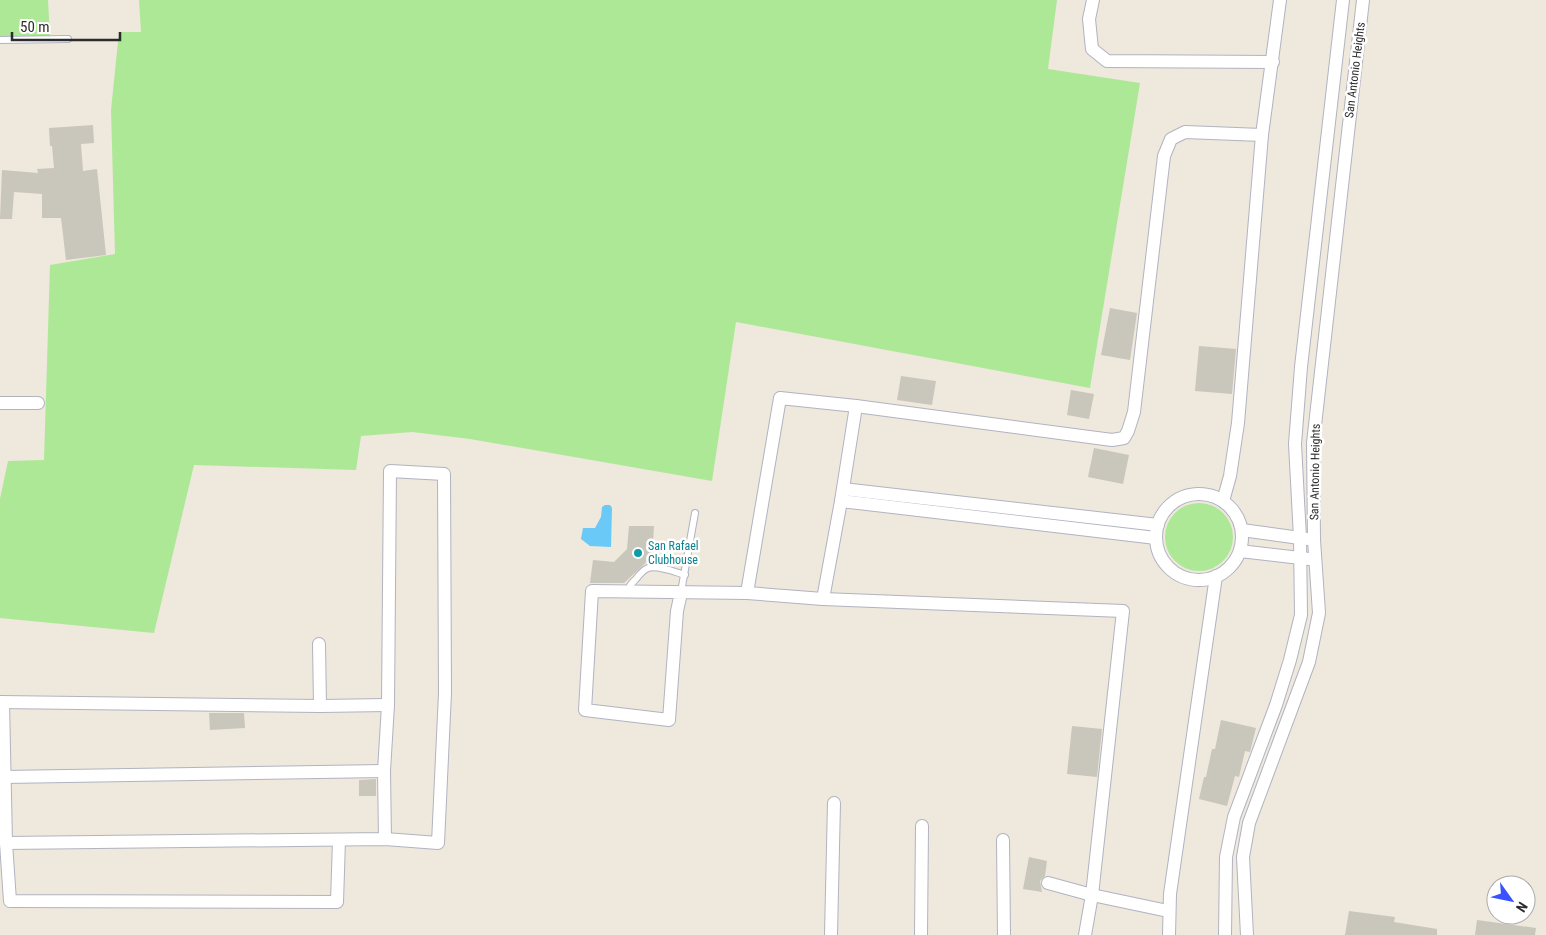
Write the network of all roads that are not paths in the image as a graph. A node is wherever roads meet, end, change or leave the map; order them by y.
1 (1093, 0) edge
2 (1280, 0) edge
3 (1343, 0) edge
4 (1363, 0) edge
5 (68, 39) dead end
6 (0, 40) edge
7 (1272, 62) junction
8 (1262, 135) junction
9 (0, 403) edge
10 (38, 403) dead end
11 (856, 406) junction
12 (842, 495) junction
13 (1223, 501) junction
14 (696, 512) dead end
15 (1158, 525) junction
16 (1242, 530) junction
17 (1156, 538) junction
18 (1300, 538) junction
19 (1314, 540) junction
20 (1240, 551) junction
21 (1300, 558) junction
22 (1317, 560) junction
23 (684, 576) junction
24 (1216, 576) junction
25 (629, 593) junction
26 (681, 593) junction
27 (748, 593) junction
28 (823, 599) junction
29 (319, 644) dead end
30 (1, 702) edge
31 (388, 705) junction
32 (320, 706) junction
33 (384, 771) junction
34 (4, 777) junction
35 (834, 803) dead end
36 (922, 826) dead end
37 (385, 839) junction
38 (339, 840) junction
39 (1003, 840) dead end
40 (6, 843) junction
41 (1048, 883) dead end
42 (1092, 895) junction
43 (1168, 911) junction
44 (831, 935) edge
45 (921, 935) edge
46 (1004, 935) edge
47 (1085, 935) edge
48 (1169, 935) edge
49 (1225, 935) edge
50 (1247, 935) edge

1 - 7 street
2 - 7 street
3 - 18 street, San Antonio Heights
4 - 19 street, San Antonio Heights
5 - 6 lane
7 - 8 street
8 - 11 street
8 - 13 street
9 - 10 street
11 - 12 street
11 - 27 street
12 - 15 street
12 - 17 street
12 - 28 street
13 - 15 street
13 - 16 street
14 - 23 lane
15 - 17 street
16 - 18 street
16 - 20 street
17 - 24 street
18 - 19 street
18 - 21 street, San Antonio Heights
19 - 22 street, San Antonio Heights
20 - 21 street
20 - 24 street
21 - 22 street
21 - 49 street, San Antonio Heights
22 - 50 street, San Antonio Heights
23 - 25 lane
23 - 26 lane
24 - 43 street
25 - 26 street
25 - 26 street
26 - 27 street
27 - 28 street
28 - 42 street
29 - 32 street
30 - 32 street
30 - 34 street
31 - 32 street
31 - 33 street
31 - 37 street
33 - 34 street
33 - 37 street
34 - 40 street
35 - 44 street
36 - 45 street
37 - 38 street
38 - 40 street
38 - 40 street
39 - 46 street
41 - 42 street
42 - 43 street
42 - 47 street
43 - 48 street

